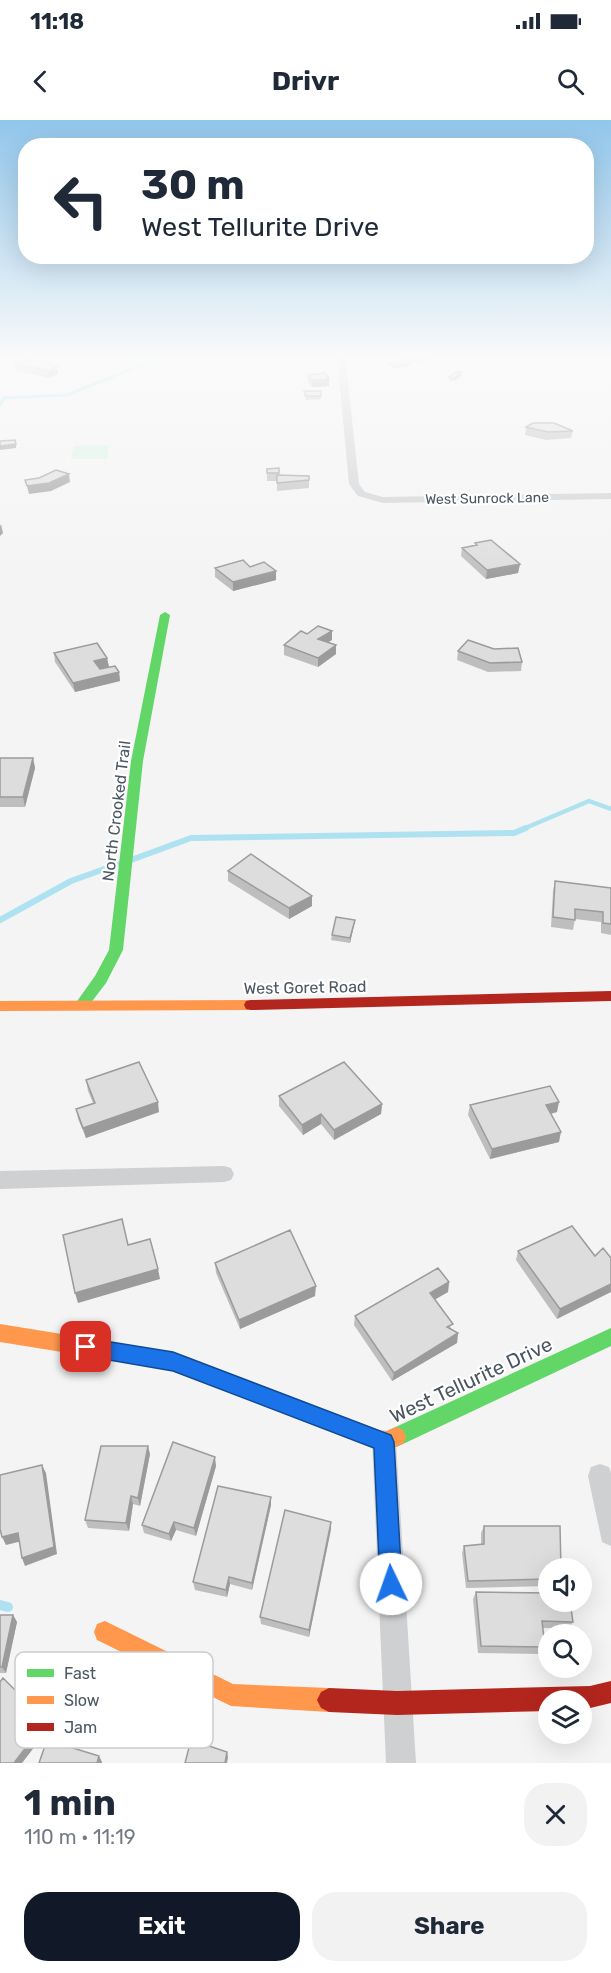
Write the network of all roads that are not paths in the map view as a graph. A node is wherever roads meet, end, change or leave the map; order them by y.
1 (349, 432) edge
2 (611, 496) edge
3 (165, 615) dead end
4 (611, 996) edge
5 (82, 1004) junction
6 (0, 1006) edge
7 (224, 1174) dead end
8 (0, 1180) edge
9 (0, 1333) edge
10 (611, 1337) edge
11 (384, 1442) junction
12 (600, 1476) dead end
13 (611, 1533) edge
14 (105, 1632) dead end
15 (145, 1652) edge
16 (213, 1686) edge
17 (611, 1692) edge
18 (397, 1703) junction
19 (400, 1763) edge

1 - 2 street, West Sunrock Lane
3 - 5 street, North Crooked Trail
4 - 5 street, West Goret Road
5 - 6 street, West Goret Road
7 - 8 street
9 - 11 street, West Tellurite Drive
10 - 11 street, West Tellurite Drive
11 - 18 street
12 - 13 street
14 - 15 street
16 - 18 street
17 - 18 street
18 - 19 street

